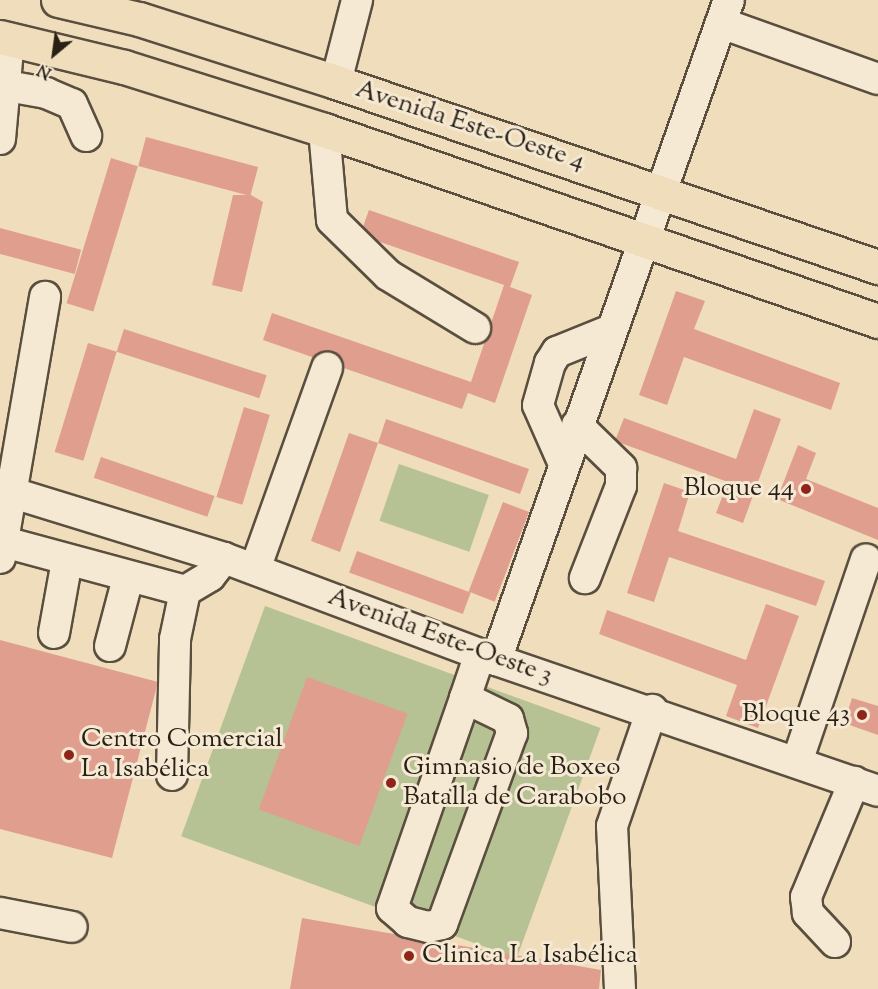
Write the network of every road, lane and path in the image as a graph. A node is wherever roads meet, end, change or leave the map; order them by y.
1 (58, 0) edge
2 (357, 0) edge
3 (725, 12) edge
4 (5, 38) edge
5 (878, 79) edge
6 (336, 82) junction
7 (7, 86) junction
8 (324, 130) junction
9 (86, 136) dead end
10 (0, 139) edge
11 (660, 190) junction
12 (642, 237) junction
13 (878, 267) edge
14 (45, 297) dead end
15 (878, 321) edge
16 (476, 327) dead end
17 (609, 332) junction
18 (327, 368) dead end
19 (577, 425) junction
20 (564, 464) junction
21 (5, 490) edge
22 (2, 550) edge
23 (224, 558) junction
24 (866, 559) dead end
25 (67, 561) junction
26 (255, 570) junction
27 (129, 578) junction
28 (585, 578) dead end
29 (185, 591) junction
30 (54, 633) dead end
31 (110, 646) dead end
32 (488, 657) junction
33 (465, 698) junction
34 (662, 714) junction
35 (797, 762) junction
36 (172, 775) dead end
37 (866, 787) edge
38 (0, 914) edge
39 (72, 927) dead end
40 (835, 942) dead end
41 (620, 989) edge
42 (641, 989) edge

1 - 6 main road, Avenida Este-Oeste 4
2 - 6 street
3 - 5 street
3 - 11 street
4 - 7 street
4 - 8 main road
6 - 11 main road, Avenida Este-Oeste 4
7 - 9 street
7 - 10 street
8 - 12 main road
8 - 16 street
11 - 12 street
11 - 13 main road, Avenida Este-Oeste 4
12 - 15 main road
12 - 17 street
14 - 21 street
17 - 19 street
17 - 20 street
18 - 26 street
19 - 20 street
19 - 28 street
20 - 32 street
21 - 22 street
21 - 23 street, Avenida Este-Oeste 3
22 - 25 street
23 - 26 street, Avenida Este-Oeste 3
23 - 29 street
24 - 35 street
25 - 27 street
25 - 30 street
26 - 32 street, Avenida Este-Oeste 3
27 - 29 street
27 - 31 street
29 - 36 street
32 - 33 street
32 - 34 street, Avenida Este-Oeste 3
33 - 33 street
34 - 35 street, Avenida Este-Oeste 3
34 - 41 street
34 - 42 street
35 - 37 street, Avenida Este-Oeste 3
37 - 40 street
38 - 39 street

